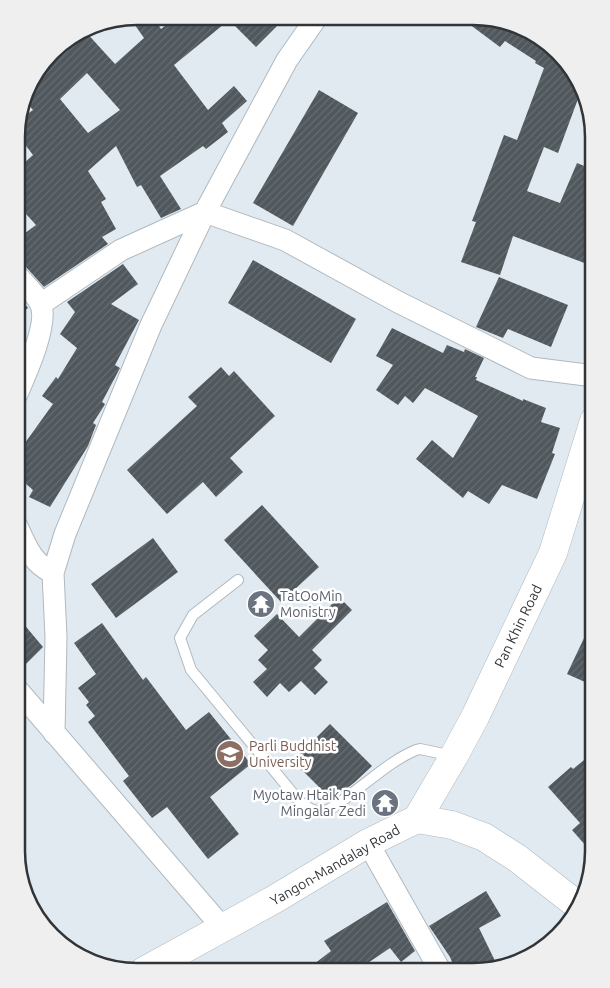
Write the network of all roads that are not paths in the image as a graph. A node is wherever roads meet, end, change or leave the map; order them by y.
1 (311, 25) edge
2 (205, 212) junction
3 (25, 285) edge
4 (41, 304) junction
5 (585, 375) edge
6 (25, 376) edge
7 (585, 450) edge
8 (25, 543) edge
9 (53, 573) junction
10 (238, 580) dead end
11 (25, 699) edge
12 (54, 733) junction
13 (454, 756) junction
14 (417, 819) junction
15 (368, 843) junction
16 (573, 901) edge
17 (222, 927) junction
18 (158, 963) edge
19 (437, 963) edge

1 - 2 street
2 - 4 street
2 - 5 street
2 - 9 street
3 - 4 street
4 - 6 street
7 - 13 main road, Pan Khin Road
8 - 9 street
9 - 12 street
10 - 13 lane
11 - 12 street
12 - 17 street
13 - 14 main road, Pan Khin Road
14 - 15 main road, Yangon-Mandalay Road
14 - 16 main road, Yangon-Mandalay Road
15 - 17 main road, Yangon-Mandalay Road
15 - 19 street
17 - 18 main road, Yangon-Mandalay Road

